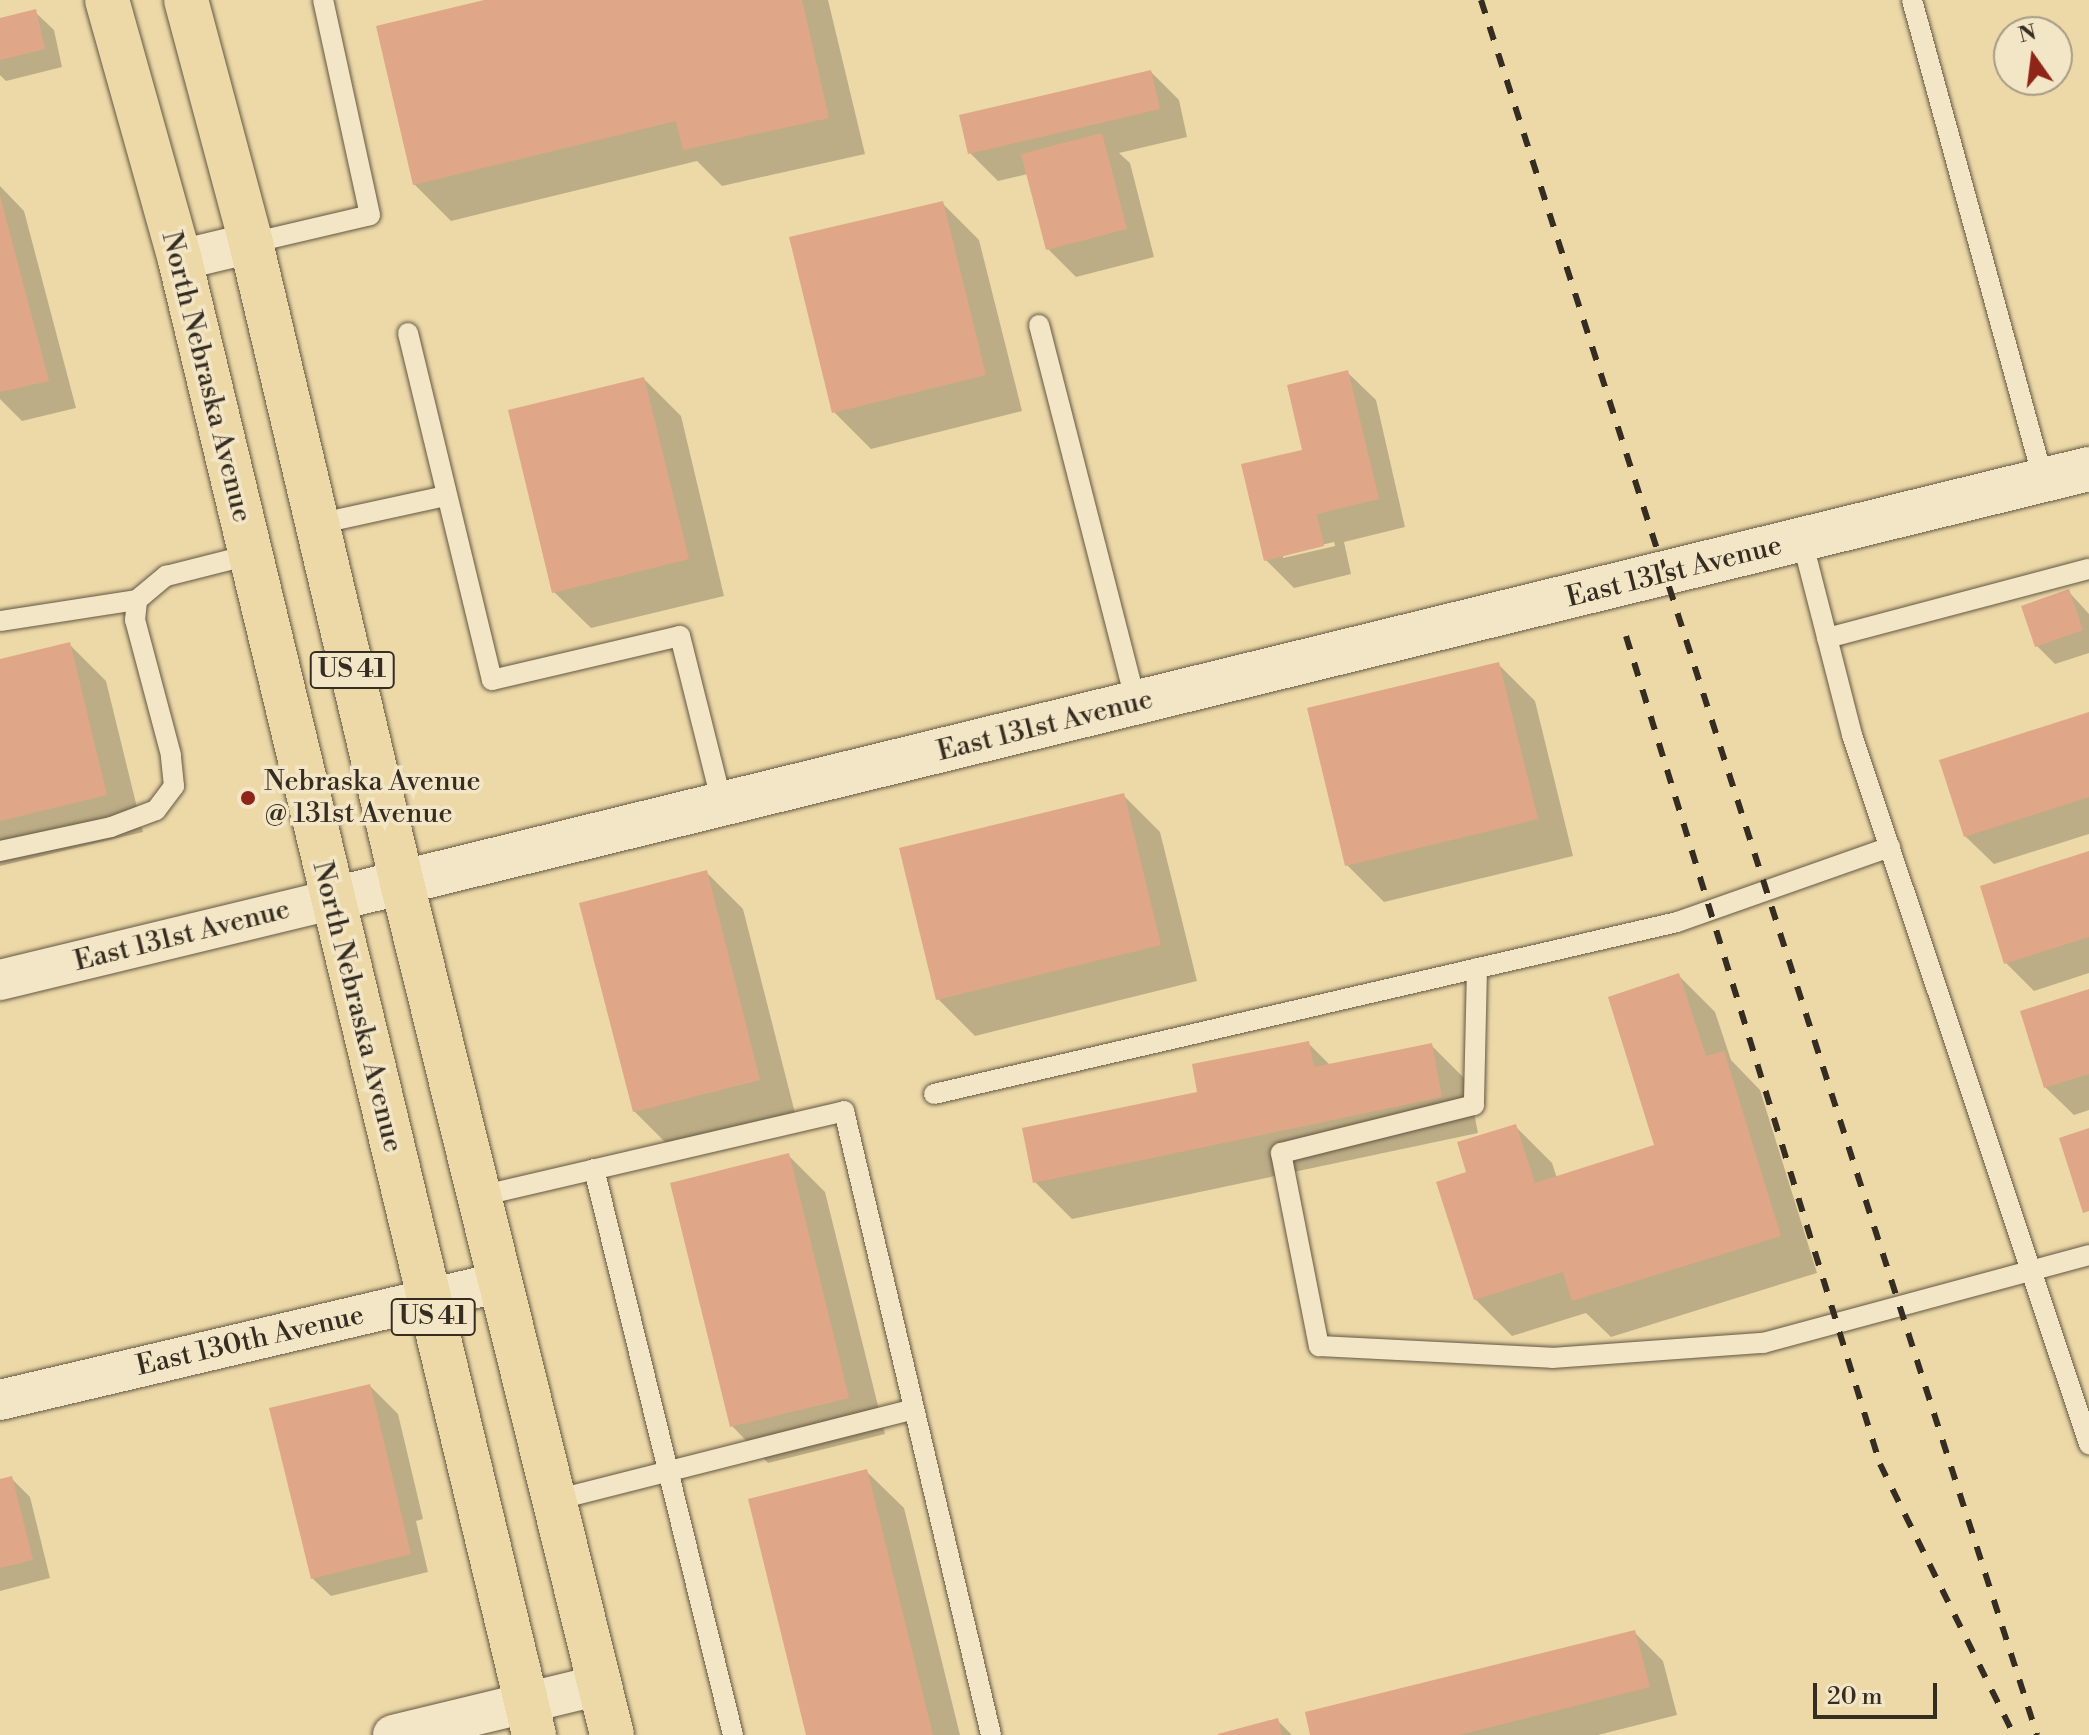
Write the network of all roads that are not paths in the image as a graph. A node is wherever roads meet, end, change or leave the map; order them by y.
1 (107, 0) edge
2 (186, 0) edge
3 (323, 0) edge
4 (1912, 0) edge
5 (251, 243) junction
6 (180, 260) junction
7 (1039, 325) dead end
8 (408, 333) dead end
9 (2089, 469) edge
10 (2043, 480) junction
11 (445, 496) junction
12 (317, 524) junction
13 (1802, 540) junction
14 (249, 555) junction
15 (2089, 569) edge
16 (137, 600) junction
17 (0, 621) edge
18 (1827, 638) junction
19 (1136, 704) junction
20 (722, 803) junction
21 (1890, 847) junction
22 (0, 851) edge
23 (402, 883) junction
24 (330, 900) junction
25 (1477, 968) junction
26 (0, 980) edge
27 (934, 1094) dead end
28 (594, 1169) junction
29 (480, 1196) junction
30 (2089, 1255) edge
31 (2033, 1270) junction
32 (501, 1282) junction
33 (429, 1299) junction
34 (0, 1400) edge
35 (914, 1409) junction
36 (2089, 1444) edge
37 (668, 1471) junction
38 (555, 1500) junction
39 (600, 1685) junction
40 (530, 1718) edge
41 (393, 1735) edge
42 (612, 1735) edge
43 (733, 1735) edge
44 (991, 1735) edge

1 - 6 main road, North Nebraska Avenue / US 41
2 - 5 main road, US 41
3 - 5 lane
4 - 10 lane
5 - 6 street
5 - 12 main road, US 41
6 - 14 main road, North Nebraska Avenue / US 41
7 - 19 lane
8 - 11 lane
9 - 10 street, East 131st Avenue
10 - 13 street, East 131st Avenue
11 - 12 lane
11 - 20 lane
12 - 23 main road, US 41
13 - 18 lane
13 - 19 street, East 131st Avenue
14 - 16 lane
14 - 24 main road, North Nebraska Avenue / US 41
15 - 18 lane
16 - 17 lane
16 - 22 lane
18 - 21 lane
19 - 20 street, East 131st Avenue
20 - 23 street, East 131st Avenue
21 - 25 lane
21 - 31 lane
23 - 24 street, East 131st Avenue
23 - 29 main road, US 41
24 - 26 street, East 131st Avenue
24 - 33 main road, North Nebraska Avenue / US 41
25 - 27 lane
25 - 31 lane
28 - 29 lane
28 - 35 lane
28 - 37 lane
29 - 32 main road, US 41
30 - 31 lane
31 - 36 lane
32 - 33 street, East 130th Avenue
32 - 38 main road, US 41
33 - 34 street, East 130th Avenue
33 - 40 main road, North Nebraska Avenue / US 41
35 - 37 lane
35 - 44 lane
37 - 38 lane
37 - 43 lane
38 - 39 main road, US 41
39 - 40 street
39 - 42 main road, US 41
40 - 41 street

